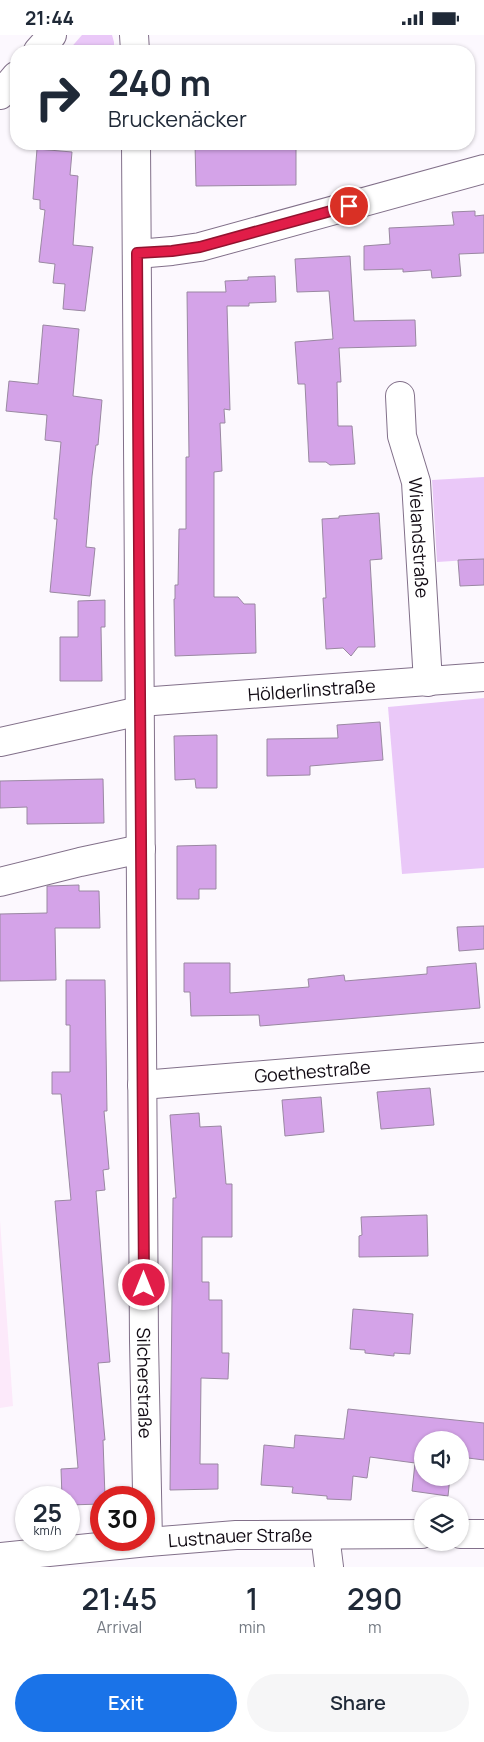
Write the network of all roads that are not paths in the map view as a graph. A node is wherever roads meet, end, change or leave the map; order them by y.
1 (52, 35) edge
2 (43, 45) edge
3 (10, 83) edge
4 (0, 95) edge
5 (136, 150) edge
6 (484, 169) edge
7 (137, 253) junction
8 (400, 396) dead end
9 (484, 677) edge
10 (428, 682) junction
11 (140, 707) junction
12 (0, 742) edge
13 (141, 849) junction
14 (0, 882) edge
15 (484, 1057) edge
16 (142, 1085) junction
17 (147, 1486) edge
18 (414, 1534) edge
19 (469, 1534) edge
20 (484, 1534) edge
21 (325, 1535) junction
22 (155, 1541) edge
23 (90, 1548) edge
24 (0, 1557) edge
25 (329, 1567) edge

1 - 2 street
3 - 4 street
5 - 7 street, Silcherstraße
6 - 7 street
7 - 11 street, Silcherstraße
8 - 10 street, Wielandstraße
9 - 10 street, Hölderlinstraße
10 - 11 street, Hölderlinstraße
11 - 12 street, Hölderlinstraße
11 - 13 street, Silcherstraße
13 - 14 street
13 - 16 street, Silcherstraße
15 - 16 street, Goethestraße
16 - 17 street, Silcherstraße
18 - 21 street, Lustnauer Straße
19 - 20 street
21 - 22 street, Lustnauer Straße
21 - 25 street
23 - 24 street, Lustnauer Straße

